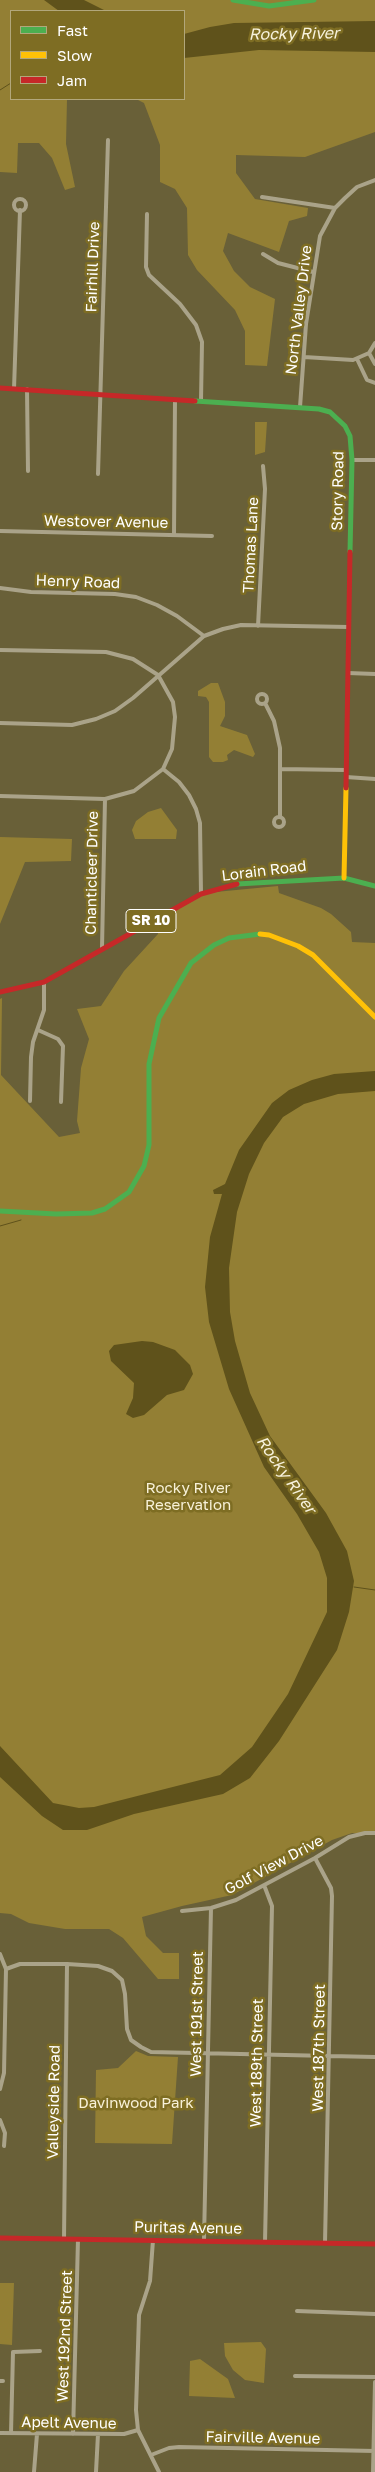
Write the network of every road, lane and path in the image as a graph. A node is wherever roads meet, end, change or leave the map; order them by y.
1 (233, 0) edge
2 (314, 0) edge
3 (108, 140) dead end
4 (375, 180) edge
5 (262, 197) dead end
6 (335, 208) junction
7 (20, 210) dead end
8 (147, 214) dead end
9 (263, 254) dead end
10 (313, 272) junction
11 (375, 343) edge
12 (368, 353) junction
13 (304, 358) junction
14 (357, 359) junction
15 (375, 364) edge
16 (375, 383) edge
17 (0, 388) edge
18 (14, 389) junction
19 (28, 389) junction
20 (100, 395) junction
21 (175, 400) junction
22 (201, 401) junction
23 (300, 407) junction
24 (352, 460) junction
25 (375, 460) edge
26 (263, 466) dead end
27 (28, 471) dead end
28 (98, 474) dead end
29 (0, 531) edge
30 (174, 535) junction
31 (212, 536) dead end
32 (0, 588) edge
33 (258, 626) junction
34 (348, 627) junction
35 (204, 636) junction
36 (0, 650) edge
37 (348, 673) junction
38 (375, 674) edge
39 (158, 675) junction
40 (265, 703) dead end
41 (0, 724) edge
42 (281, 769) junction
43 (163, 770) junction
44 (346, 770) junction
45 (346, 777) junction
46 (375, 779) edge
47 (0, 796) edge
48 (105, 799) junction
49 (280, 817) dead end
50 (344, 878) junction
51 (375, 886) edge
52 (201, 894) junction
53 (102, 948) junction
54 (44, 982) junction
55 (0, 992) edge
56 (375, 1017) edge
57 (38, 1030) junction
58 (30, 1101) dead end
59 (61, 1102) dead end
60 (0, 1211) edge
61 (375, 1833) edge
62 (315, 1858) junction
63 (264, 1885) junction
64 (211, 1908) junction
65 (182, 1911) dead end
66 (0, 1954) edge
67 (67, 1964) junction
68 (6, 1968) junction
69 (2, 1999) edge
70 (207, 2052) junction
71 (268, 2054) junction
72 (330, 2056) junction
73 (375, 2057) edge
74 (2, 2058) edge
75 (0, 2089) edge
76 (0, 2120) edge
77 (4, 2146) dead end
78 (0, 2238) edge
79 (64, 2239) junction
80 (78, 2239) junction
81 (153, 2240) junction
82 (204, 2240) junction
83 (265, 2242) junction
84 (325, 2243) junction
85 (375, 2244) edge
86 (297, 2311) dead end
87 (375, 2314) edge
88 (40, 2351) dead end
89 (295, 2376) dead end
90 (375, 2377) edge
91 (375, 2382) edge
92 (138, 2430) junction
93 (0, 2433) edge
94 (11, 2433) junction
95 (38, 2434) junction
96 (73, 2434) junction
97 (98, 2434) junction
98 (375, 2451) edge
99 (151, 2456) junction
100 (34, 2472) edge
101 (96, 2472) edge
102 (159, 2472) edge
103 (373, 2472) edge

1 - 2 street
3 - 20 street, Fairhill Drive
4 - 6 street, North Valley Drive
5 - 6 street
6 - 10 street, North Valley Drive
7 - 18 street
8 - 22 street
9 - 10 street
10 - 13 street, North Valley Drive
11 - 12 street
12 - 14 street
12 - 15 street
13 - 14 street
13 - 23 street, North Valley Drive
14 - 16 street
17 - 18 street, Story Road
18 - 19 street, Story Road
19 - 20 street, Story Road
19 - 27 street
20 - 21 street, Story Road
20 - 28 street, Fairhill Drive
21 - 22 street, Story Road
21 - 30 street
22 - 23 street, Story Road
23 - 24 street, Story Road
24 - 25 street
24 - 34 street, Story Road
26 - 33 street, Thomas Lane
29 - 30 street, Westover Avenue
30 - 31 street, Westover Avenue
32 - 35 street, Henry Road
33 - 34 street
33 - 35 street
34 - 37 street, Story Road
35 - 39 street
36 - 39 street
37 - 38 street
37 - 44 street, Story Road
39 - 41 street
39 - 43 street
40 - 42 street
42 - 44 street
42 - 49 street
43 - 48 street
43 - 52 street
44 - 45 street, Story Road
45 - 46 street
45 - 50 street, Story Road
47 - 48 street
48 - 53 street, Chanticleer Drive
50 - 51 street, Lorain Road / SR 10
50 - 52 street, Lorain Road / SR 10
52 - 53 street, Lorain Road / SR 10
53 - 54 street, Lorain Road / SR 10
54 - 55 street, Lorain Road / SR 10
54 - 57 street
56 - 60 street
57 - 58 street
57 - 59 street
61 - 62 street, Golf View Drive
62 - 63 street, Golf View Drive
62 - 72 street, West 187th Street
63 - 64 street, Golf View Drive
63 - 71 street, West 189th Street
64 - 65 street, Golf View Drive
64 - 70 street, West 191st Street
66 - 68 street
67 - 68 street
67 - 70 street
67 - 79 street, Valleyside Road
68 - 69 street
69 - 74 street
70 - 71 street
70 - 82 street, West 191st Street
71 - 72 street
71 - 83 street, West 189th Street
72 - 73 street
72 - 84 street, West 187th Street
74 - 75 street
76 - 77 street
78 - 79 street, Puritas Avenue
79 - 80 street, Puritas Avenue
80 - 81 street, Puritas Avenue
80 - 96 street, West 192nd Street
81 - 82 street, Puritas Avenue
81 - 92 street
82 - 83 street, Puritas Avenue
83 - 84 street, Puritas Avenue
84 - 85 street, Puritas Avenue
86 - 87 street
88 - 94 street
89 - 90 street
91 - 98 street
92 - 97 street, Apelt Avenue
92 - 99 street
93 - 94 street, Apelt Avenue
94 - 95 street, Apelt Avenue
95 - 96 street, Apelt Avenue
95 - 100 street
96 - 97 street, Apelt Avenue
97 - 101 street
98 - 99 street, Fairville Avenue
98 - 103 street
99 - 102 street

